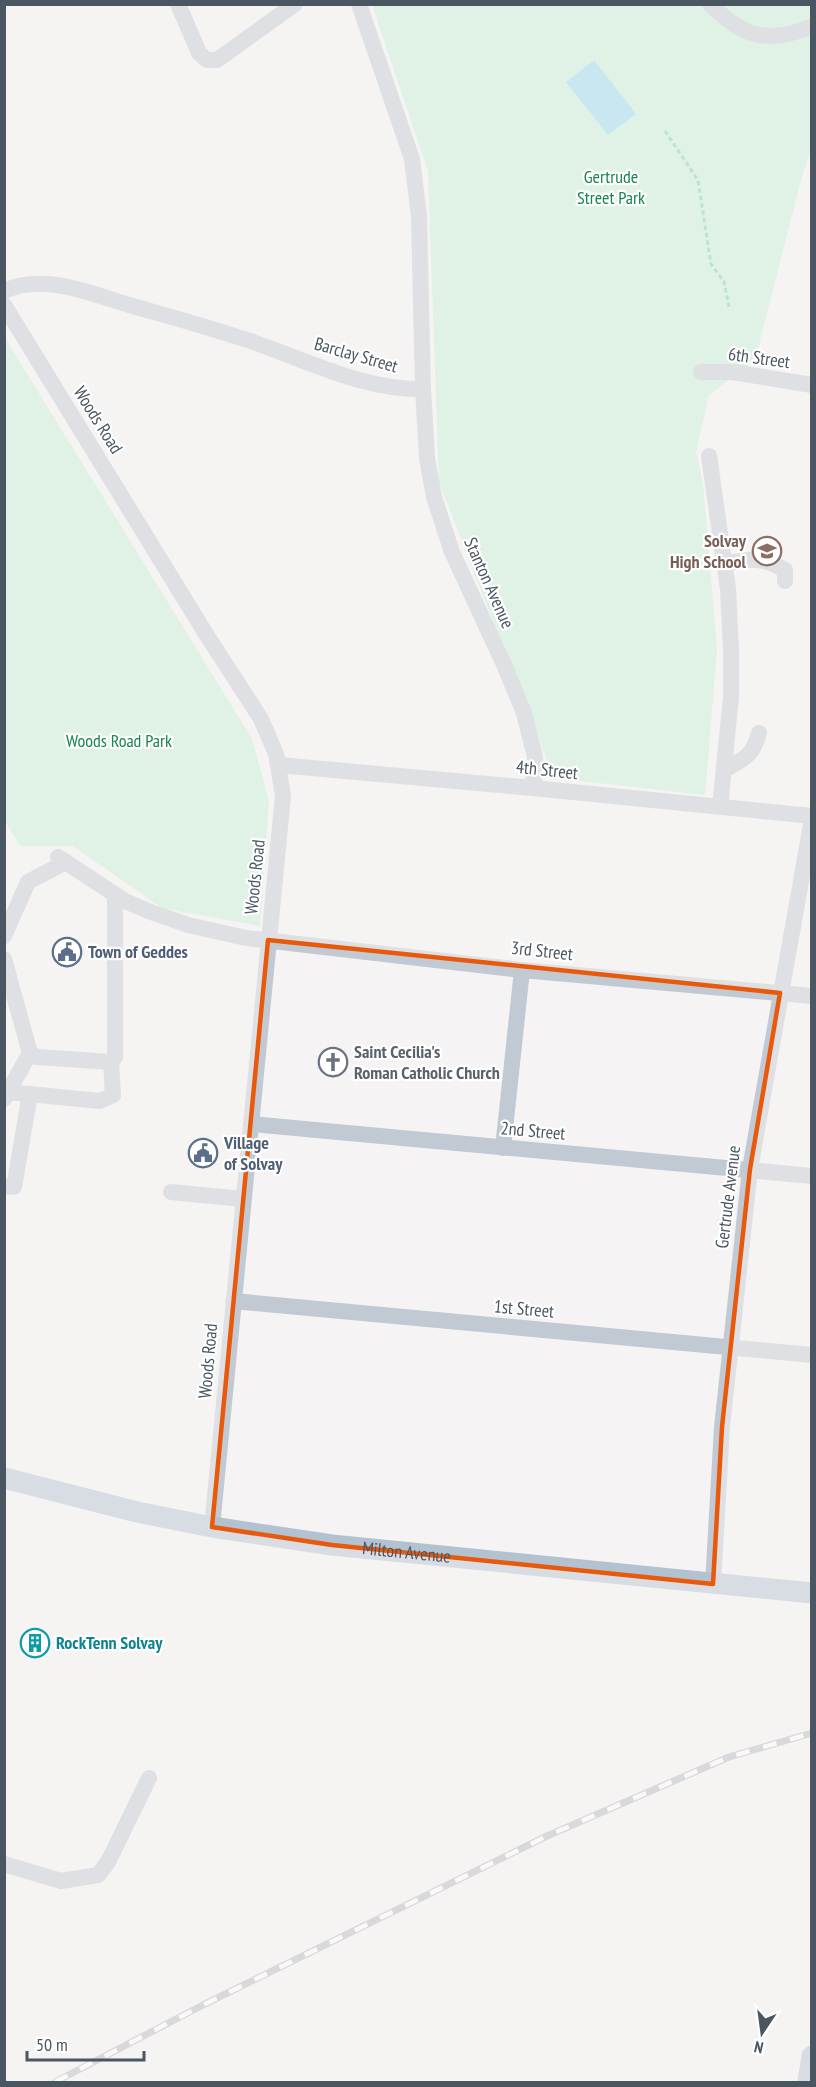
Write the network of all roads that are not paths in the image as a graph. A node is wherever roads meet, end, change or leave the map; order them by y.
1 (178, 4) edge
2 (295, 4) edge
3 (359, 4) edge
4 (710, 4) edge
5 (812, 26) edge
6 (4, 291) edge
7 (4, 305) edge
8 (701, 372) dead end
9 (812, 385) edge
10 (423, 389) junction
11 (709, 456) dead end
12 (724, 564) junction
13 (785, 581) dead end
14 (759, 733) dead end
15 (279, 765) junction
16 (724, 770) junction
17 (533, 788) junction
18 (720, 807) junction
19 (812, 818) edge
20 (115, 894) junction
21 (4, 936) edge
22 (268, 940) junction
23 (4, 959) edge
24 (522, 970) junction
25 (780, 993) junction
26 (812, 996) edge
27 (30, 1053) junction
28 (111, 1062) junction
29 (30, 1094) junction
30 (6, 1096) edge
31 (251, 1124) junction
32 (503, 1148) junction
33 (750, 1169) junction
34 (812, 1176) edge
35 (4, 1186) edge
36 (171, 1192) dead end
37 (243, 1200) junction
38 (233, 1301) junction
39 (730, 1348) junction
40 (812, 1355) edge
41 (4, 1478) edge
42 (212, 1527) junction
43 (713, 1584) junction
44 (812, 1593) edge
45 (148, 1778) dead end
46 (4, 1864) edge
47 (812, 2056) edge
48 (808, 2082) edge

1 - 2 street
3 - 10 street, Barclay Street
4 - 5 street
6 - 10 street, Barclay Street
7 - 15 street, Woods Road
8 - 9 street, 6th Street
10 - 17 street, Stanton Avenue
11 - 12 street
12 - 13 street
12 - 16 street
14 - 16 street
15 - 17 street, 4th Street
15 - 22 street, Woods Road
16 - 18 street
17 - 18 street, 4th Street
18 - 19 street, 4th Street
19 - 25 street, Gertrude Avenue
20 - 21 street, 3rd Street
20 - 22 street, 3rd Street
20 - 28 street
22 - 24 street, 3rd Street
22 - 31 street, Woods Road
23 - 27 street
24 - 25 street, 3rd Street
24 - 32 street
25 - 26 street, 3rd Street
25 - 33 street, Gertrude Avenue
27 - 28 street
27 - 30 street
28 - 29 street
29 - 30 street
29 - 35 street
31 - 32 street, 2nd Street
31 - 37 street, Woods Road
32 - 33 street, 2nd Street
33 - 34 street, 2nd Street
33 - 39 street, Gertrude Avenue
36 - 37 street
37 - 38 street, Woods Road
38 - 39 street, 1st Street
38 - 42 street, Woods Road
39 - 40 street, 1st Street
39 - 43 street, Gertrude Avenue
41 - 42 main road, Milton Avenue
42 - 43 main road, Milton Avenue
43 - 44 main road, Milton Avenue
45 - 46 street
47 - 48 main road

